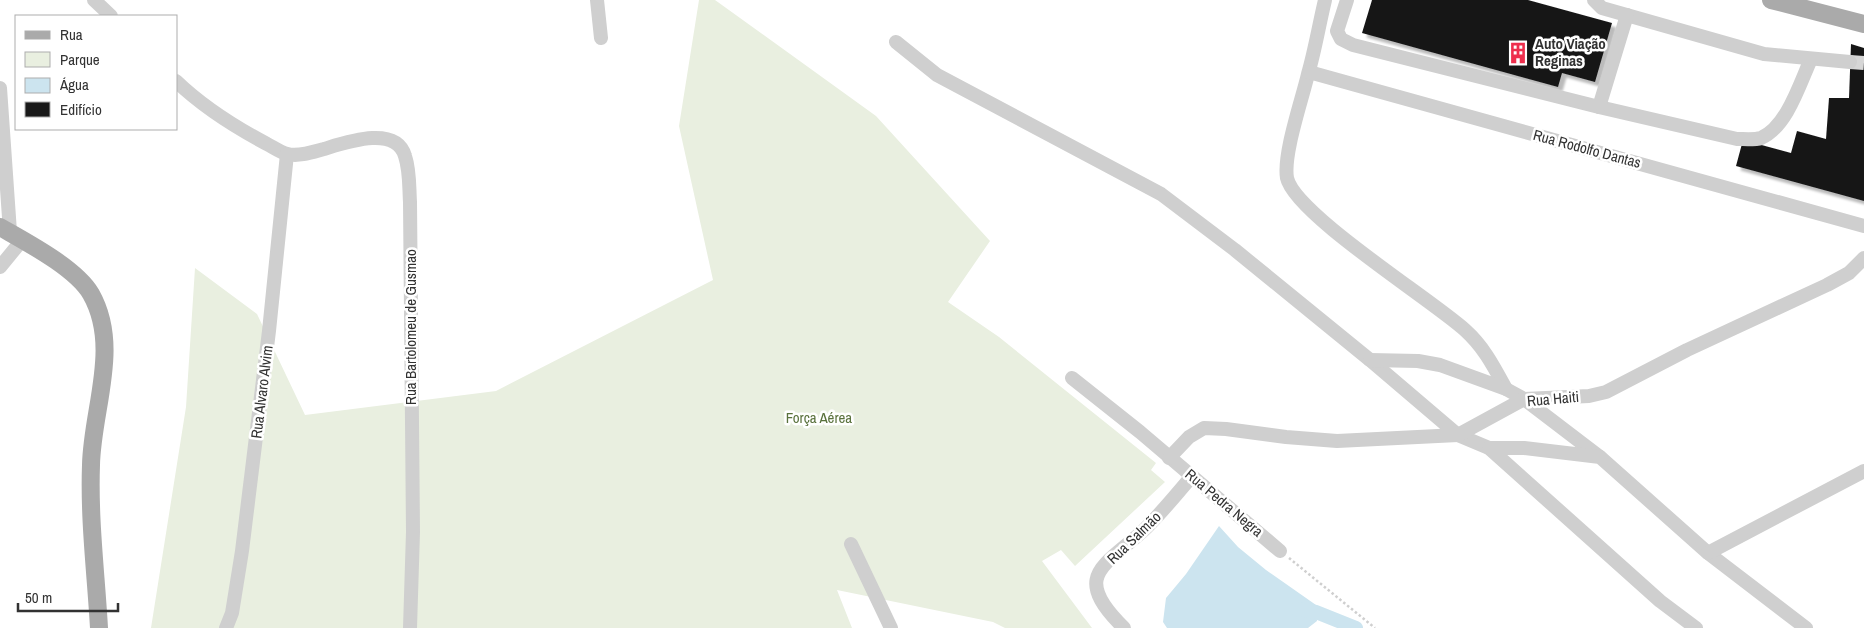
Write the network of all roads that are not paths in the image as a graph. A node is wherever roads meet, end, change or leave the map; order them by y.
1 (94, 0) edge
2 (596, 0) edge
3 (1325, 0) edge
4 (1347, 0) edge
5 (1594, 0) edge
6 (1771, 0) edge
7 (110, 15) edge
8 (1627, 15) junction
9 (1864, 24) edge
10 (601, 38) dead end
11 (896, 42) dead end
12 (1811, 59) junction
13 (1850, 62) tunnel mouth
14 (1309, 72) junction
15 (178, 83) edge
16 (0, 88) edge
17 (1599, 107) junction
18 (287, 154) junction
19 (1864, 226) edge
20 (11, 233) edge
21 (1864, 258) edge
22 (0, 267) edge
23 (1370, 360) junction
24 (1072, 378) dead end
25 (1506, 389) junction
26 (1524, 400) junction
27 (1458, 435) junction
28 (1489, 448) junction
29 (1600, 457) junction
30 (1169, 458) junction
31 (1864, 471) edge
32 (1192, 476) junction
33 (851, 544) dead end
34 (1280, 551) road end
35 (1708, 553) junction
36 (99, 628) edge
37 (226, 628) edge
38 (410, 628) edge
39 (891, 628) edge
40 (1124, 628) edge
41 (1696, 628) edge
42 (1806, 628) edge

1 - 7 street
2 - 10 street
3 - 14 street
4 - 17 street
5 - 8 street
6 - 9 main road
8 - 12 street
8 - 17 street
11 - 23 street
12 - 13 street
12 - 17 street
14 - 19 street, Rua Rodolfo Dantas
14 - 25 street
15 - 18 street
16 - 20 street
18 - 37 street, Rua Alvaro Alvim
18 - 38 street, Rua Bartolomeu de Gusmao
20 - 22 street
20 - 36 main road
21 - 26 street, Rua Haiti
23 - 25 street
23 - 27 street
24 - 30 street, Rua Pedra Negra
25 - 26 street
26 - 27 street, Rua Haiti
26 - 29 street
27 - 28 street
27 - 30 street, Rua Haiti
28 - 29 street
28 - 41 street
29 - 35 street
30 - 32 street, Rua Pedra Negra
31 - 35 street
32 - 34 street, Rua Pedra Negra
32 - 40 street, Rua Salmão
33 - 39 street
35 - 42 street

